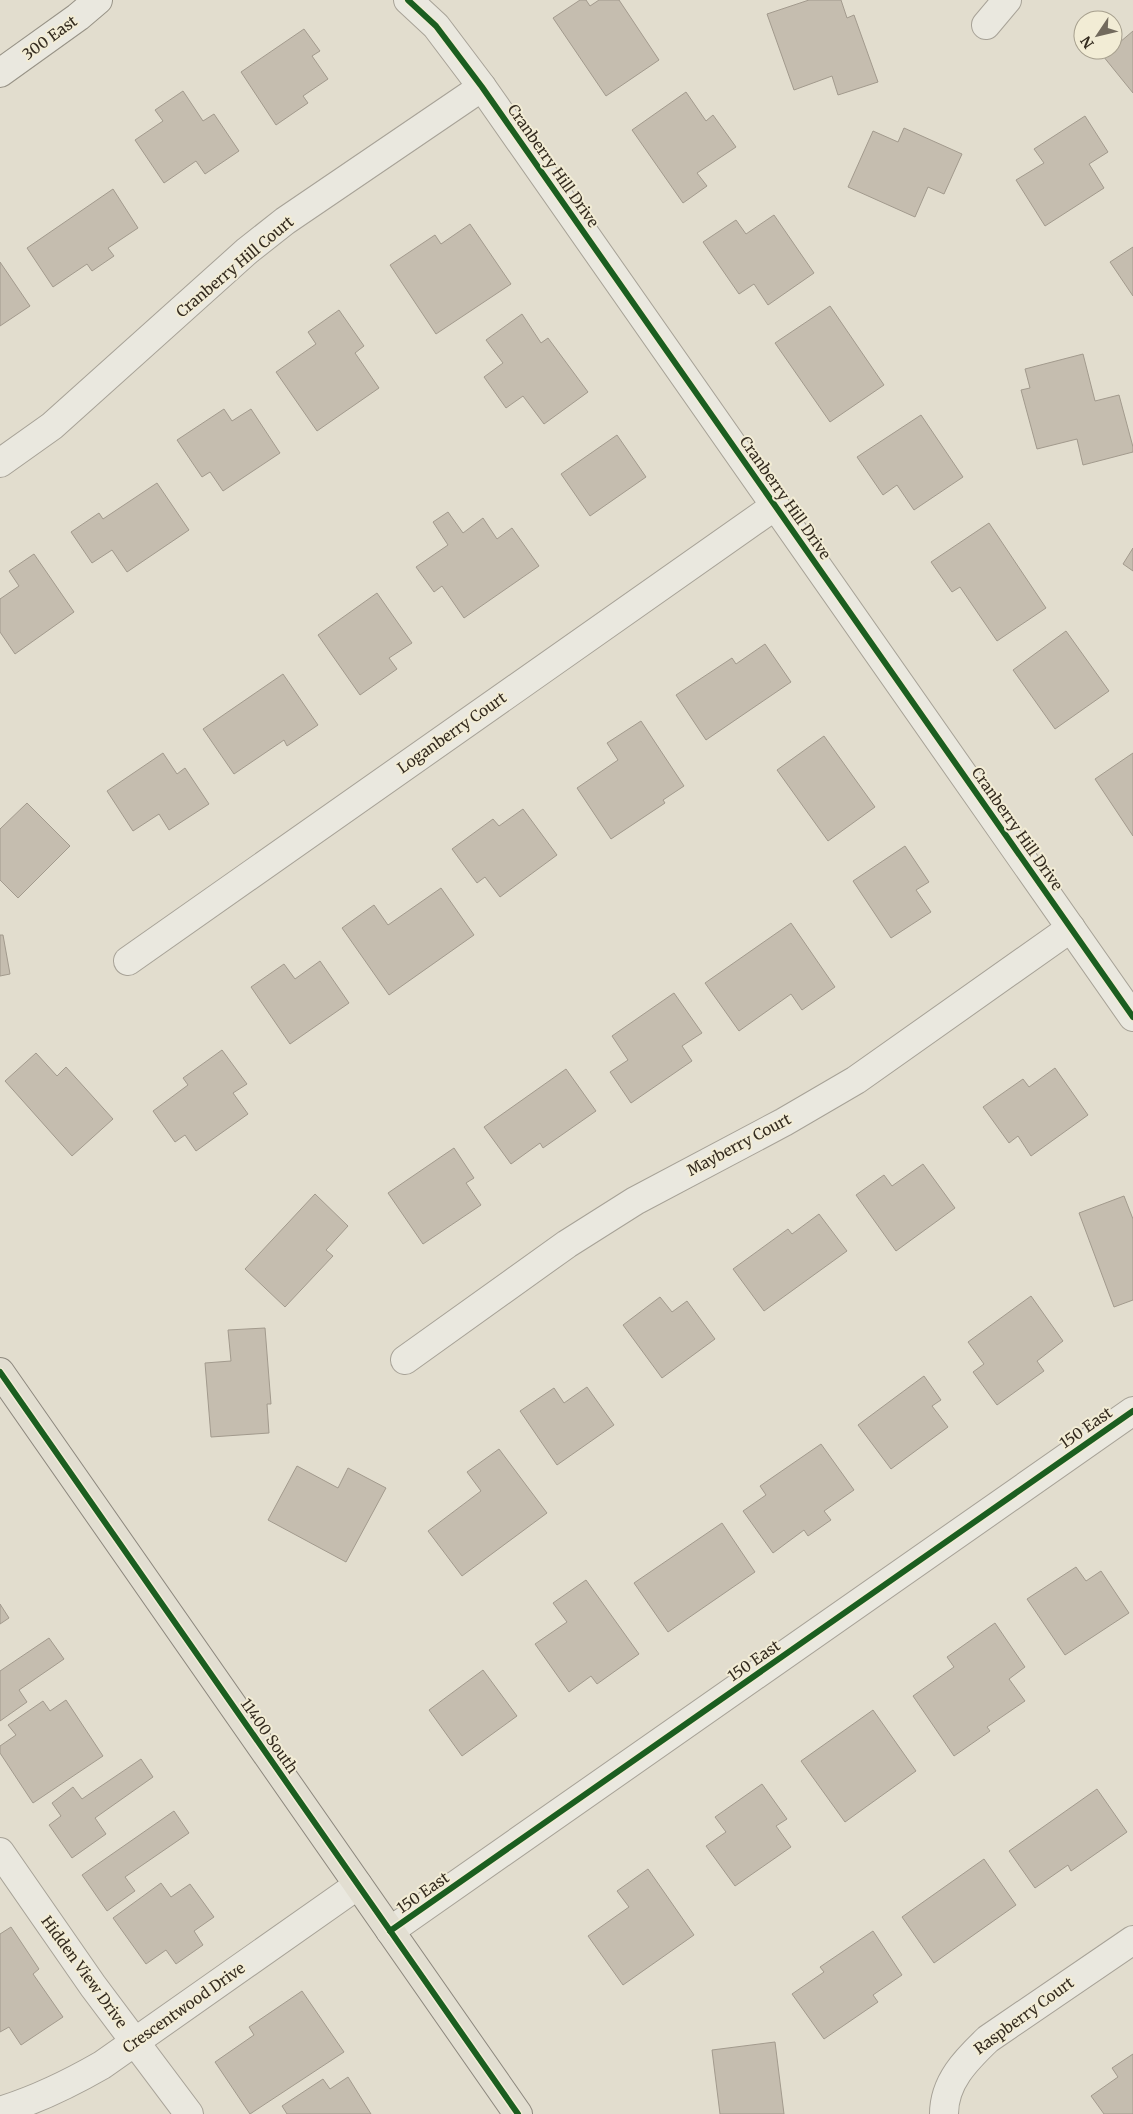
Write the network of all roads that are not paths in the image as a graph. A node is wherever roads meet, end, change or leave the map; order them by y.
1 (98, 0) edge
2 (408, 0) edge
3 (1007, 0) edge
4 (986, 25) dead end
5 (0, 74) edge
6 (482, 87) junction
7 (0, 462) edge
8 (775, 506) junction
9 (1071, 928) junction
10 (128, 961) dead end
11 (1133, 1017) edge
12 (405, 1360) dead end
13 (0, 1372) edge
14 (1133, 1411) edge
15 (0, 1852) edge
16 (358, 1885) junction
17 (390, 1931) junction
18 (1133, 1940) edge
19 (136, 2043) junction
20 (0, 2111) edge
21 (189, 2114) edge
22 (518, 2114) edge
23 (944, 2114) edge

1 - 5 street, 300 East
2 - 6 street, Cranberry Hill Drive
3 - 4 street
6 - 7 street, Cranberry Hill Court
6 - 8 street, Cranberry Hill Drive
8 - 9 street, Cranberry Hill Drive
8 - 10 street, Loganberry Court
9 - 11 street, Cranberry Hill Drive
9 - 12 street, Mayberry Court
13 - 16 main road, 11400 South
14 - 17 street, 150 East
15 - 19 street, Hidden View Drive
16 - 17 main road, 11400 South
16 - 19 street, Crescentwood Drive
17 - 22 main road, 11400 South
18 - 23 street, Raspberry Court
19 - 20 street, Crescentwood Drive
19 - 21 street, Hidden View Drive

